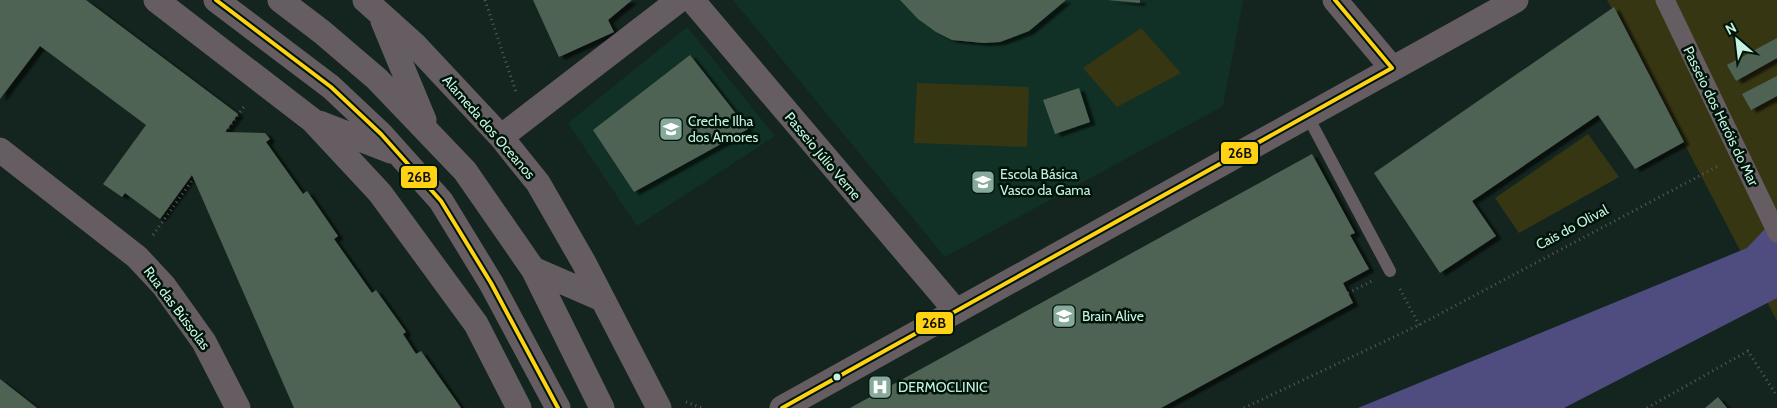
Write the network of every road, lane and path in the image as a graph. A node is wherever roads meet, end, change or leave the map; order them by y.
1 (156, 0) edge
2 (216, 0) edge
3 (280, 0) edge
4 (485, 0) edge
5 (679, 0) edge
6 (692, 0) edge
7 (1336, 0) edge
8 (1516, 0) edge
9 (1665, 0) edge
10 (373, 8) edge
11 (1392, 68) junction
12 (263, 81) junction
13 (1307, 115) junction
14 (525, 118) junction
15 (312, 120) junction
16 (225, 132) dead end
17 (430, 134) junction
18 (500, 137) junction
19 (0, 150) edge
20 (399, 154) junction
21 (1739, 155) junction
22 (194, 178) dead end
23 (1777, 233) edge
24 (137, 257) junction
25 (533, 269) junction
26 (1390, 271) joint
27 (1374, 279) dead end
28 (491, 283) junction
29 (1348, 293) dead end
30 (602, 299) junction
31 (956, 311) junction
32 (1419, 325) junction
33 (1777, 396) edge
34 (515, 398) edge
35 (238, 408) edge
36 (558, 408) edge
37 (602, 408) edge
38 (659, 408) edge
39 (782, 408) edge
40 (1244, 408) edge
41 (1647, 408) edge

1 - 12 street
2 - 20 street
3 - 17 street
4 - 14 path
5 - 14 street
6 - 31 street, Passeio Júlio Verne
7 - 11 street
8 - 11 street
9 - 21 street, Passeio dos Heróis do Mar
10 - 17 street
10 - 18 street, Alameda dos Oceanos
11 - 13 street
12 - 15 street
12 - 16 path
13 - 26 lane
13 - 31 street
14 - 18 street
15 - 20 street
15 - 34 street
17 - 20 street
17 - 25 street
18 - 30 street, Alameda dos Oceanos
19 - 24 street, Rua das Bússolas
20 - 28 street
21 - 23 street, Passeio dos Heróis do Mar
21 - 32 path, Cais do Olival
22 - 24 path
24 - 35 street, Rua das Bússolas
25 - 30 street
25 - 37 street
26 - 32 path
27 - 29 path
28 - 34 street
28 - 36 street
30 - 38 street, Alameda dos Oceanos
31 - 39 street
32 - 40 path, Cais do Olival
33 - 41 path

